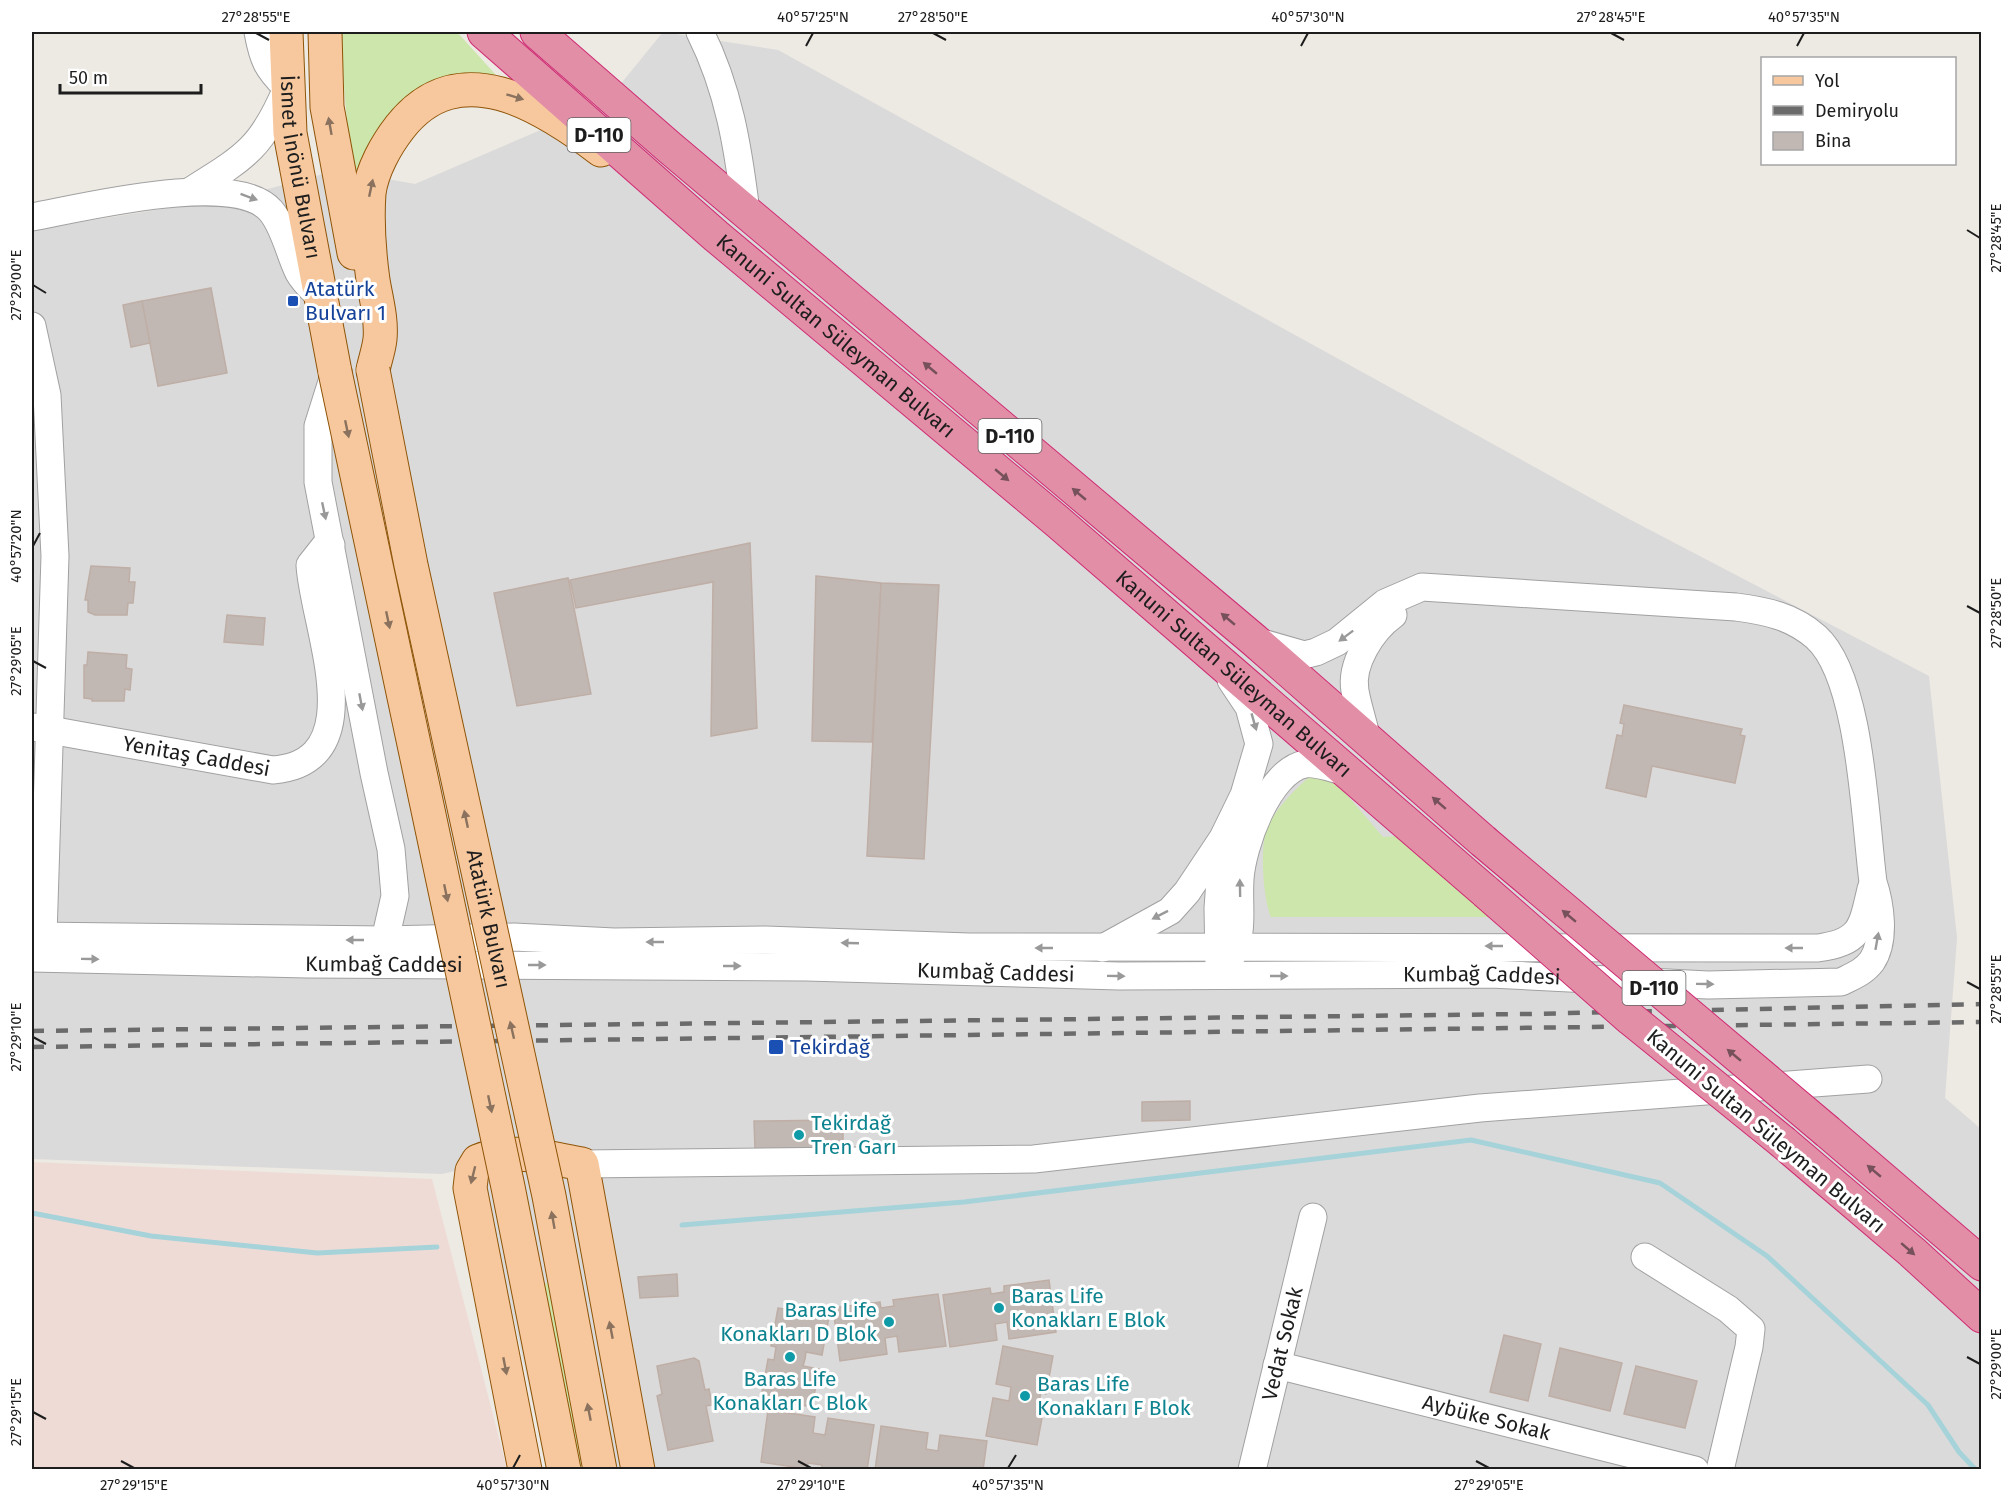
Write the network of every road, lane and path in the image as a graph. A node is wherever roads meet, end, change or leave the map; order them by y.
1 (258, 32) edge
2 (286, 32) edge
3 (325, 32) edge
4 (484, 32) edge
5 (537, 32) edge
6 (700, 32) edge
7 (287, 88) junction
8 (192, 190) junction
9 (746, 212) junction
10 (32, 217) edge
11 (716, 236) junction
12 (320, 297) junction
13 (32, 326) edge
14 (373, 370) junction
15 (335, 372) junction
16 (331, 545) junction
17 (1452, 590) junction
18 (1254, 640) junction
19 (1214, 655) junction
20 (40, 728) edge
21 (1367, 741) junction
22 (1356, 778) junction
23 (1223, 838) junction
24 (1873, 882) junction
25 (385, 940) junction
26 (35, 943) edge
27 (1228, 946) junction
28 (1103, 948) junction
29 (1220, 975) junction
30 (1868, 1079) dead end
31 (582, 1164) junction
32 (1313, 1217) dead end
33 (1645, 1257) dead end
34 (1982, 1264) edge
35 (1982, 1316) edge
36 (1277, 1365) junction
37 (525, 1470) edge
38 (564, 1470) edge
39 (600, 1470) edge
40 (638, 1470) edge
41 (1252, 1470) edge
42 (1695, 1470) edge
43 (1720, 1470) edge

1 - 7 street
2 - 7 main road, İsmet İnönü Bulvarı
14 -> 3 main road, İsmet İnönü Bulvarı
4 - 11 highway, Kanuni Sultan Süleyman Bulvarı / D-110
5 - 9 highway, Kanuni Sultan Süleyman Bulvarı / D-110
6 - 9 street
7 - 8 street
7 - 12 main road, İsmet İnönü Bulvarı
8 - 10 street
8 -> 12 street
18 -> 9 highway, Kanuni Sultan Süleyman Bulvarı / D-110
14 -> 11 main road
11 -> 19 highway, Kanuni Sultan Süleyman Bulvarı / D-110
12 - 15 main road, İsmet İnönü Bulvarı
13 - 20 street
39 -> 14 main road, Atatürk Bulvarı, bridge
15 -> 16 street
15 -> 38 main road, Atatürk Bulvarı, bridge
16 - 20 street, Yenitaş Caddesi
16 -> 25 street
17 -> 18 street, Kumbağ Caddesi
17 - 21 street, Kumbağ Caddesi
17 - 24 street, Kumbağ Caddesi
18 - 21 highway, Kanuni Sultan Süleyman Bulvarı / D-110
19 - 22 highway, Kanuni Sultan Süleyman Bulvarı / D-110
19 -> 23 street
20 - 26 street
34 -> 21 highway, Kanuni Sultan Süleyman Bulvarı / D-110, bridge
27 -> 22 street
22 -> 35 highway, Kanuni Sultan Süleyman Bulvarı / D-110, bridge
23 - 27 street
23 -> 28 street
24 -> 27 street, Kumbağ Caddesi
29 -> 24 street, Kumbağ Caddesi
25 -> 26 street, Kumbağ Caddesi
28 -> 25 street, Kumbağ Caddesi
26 -> 29 street, Kumbağ Caddesi
27 - 28 street, Kumbağ Caddesi
27 - 29 street
30 - 31 street
31 -> 37 main road
40 -> 31 main road
32 - 36 street, Vedat Sokak
33 - 43 street
36 - 41 street, Vedat Sokak
36 - 42 street, Aybüke Sokak

